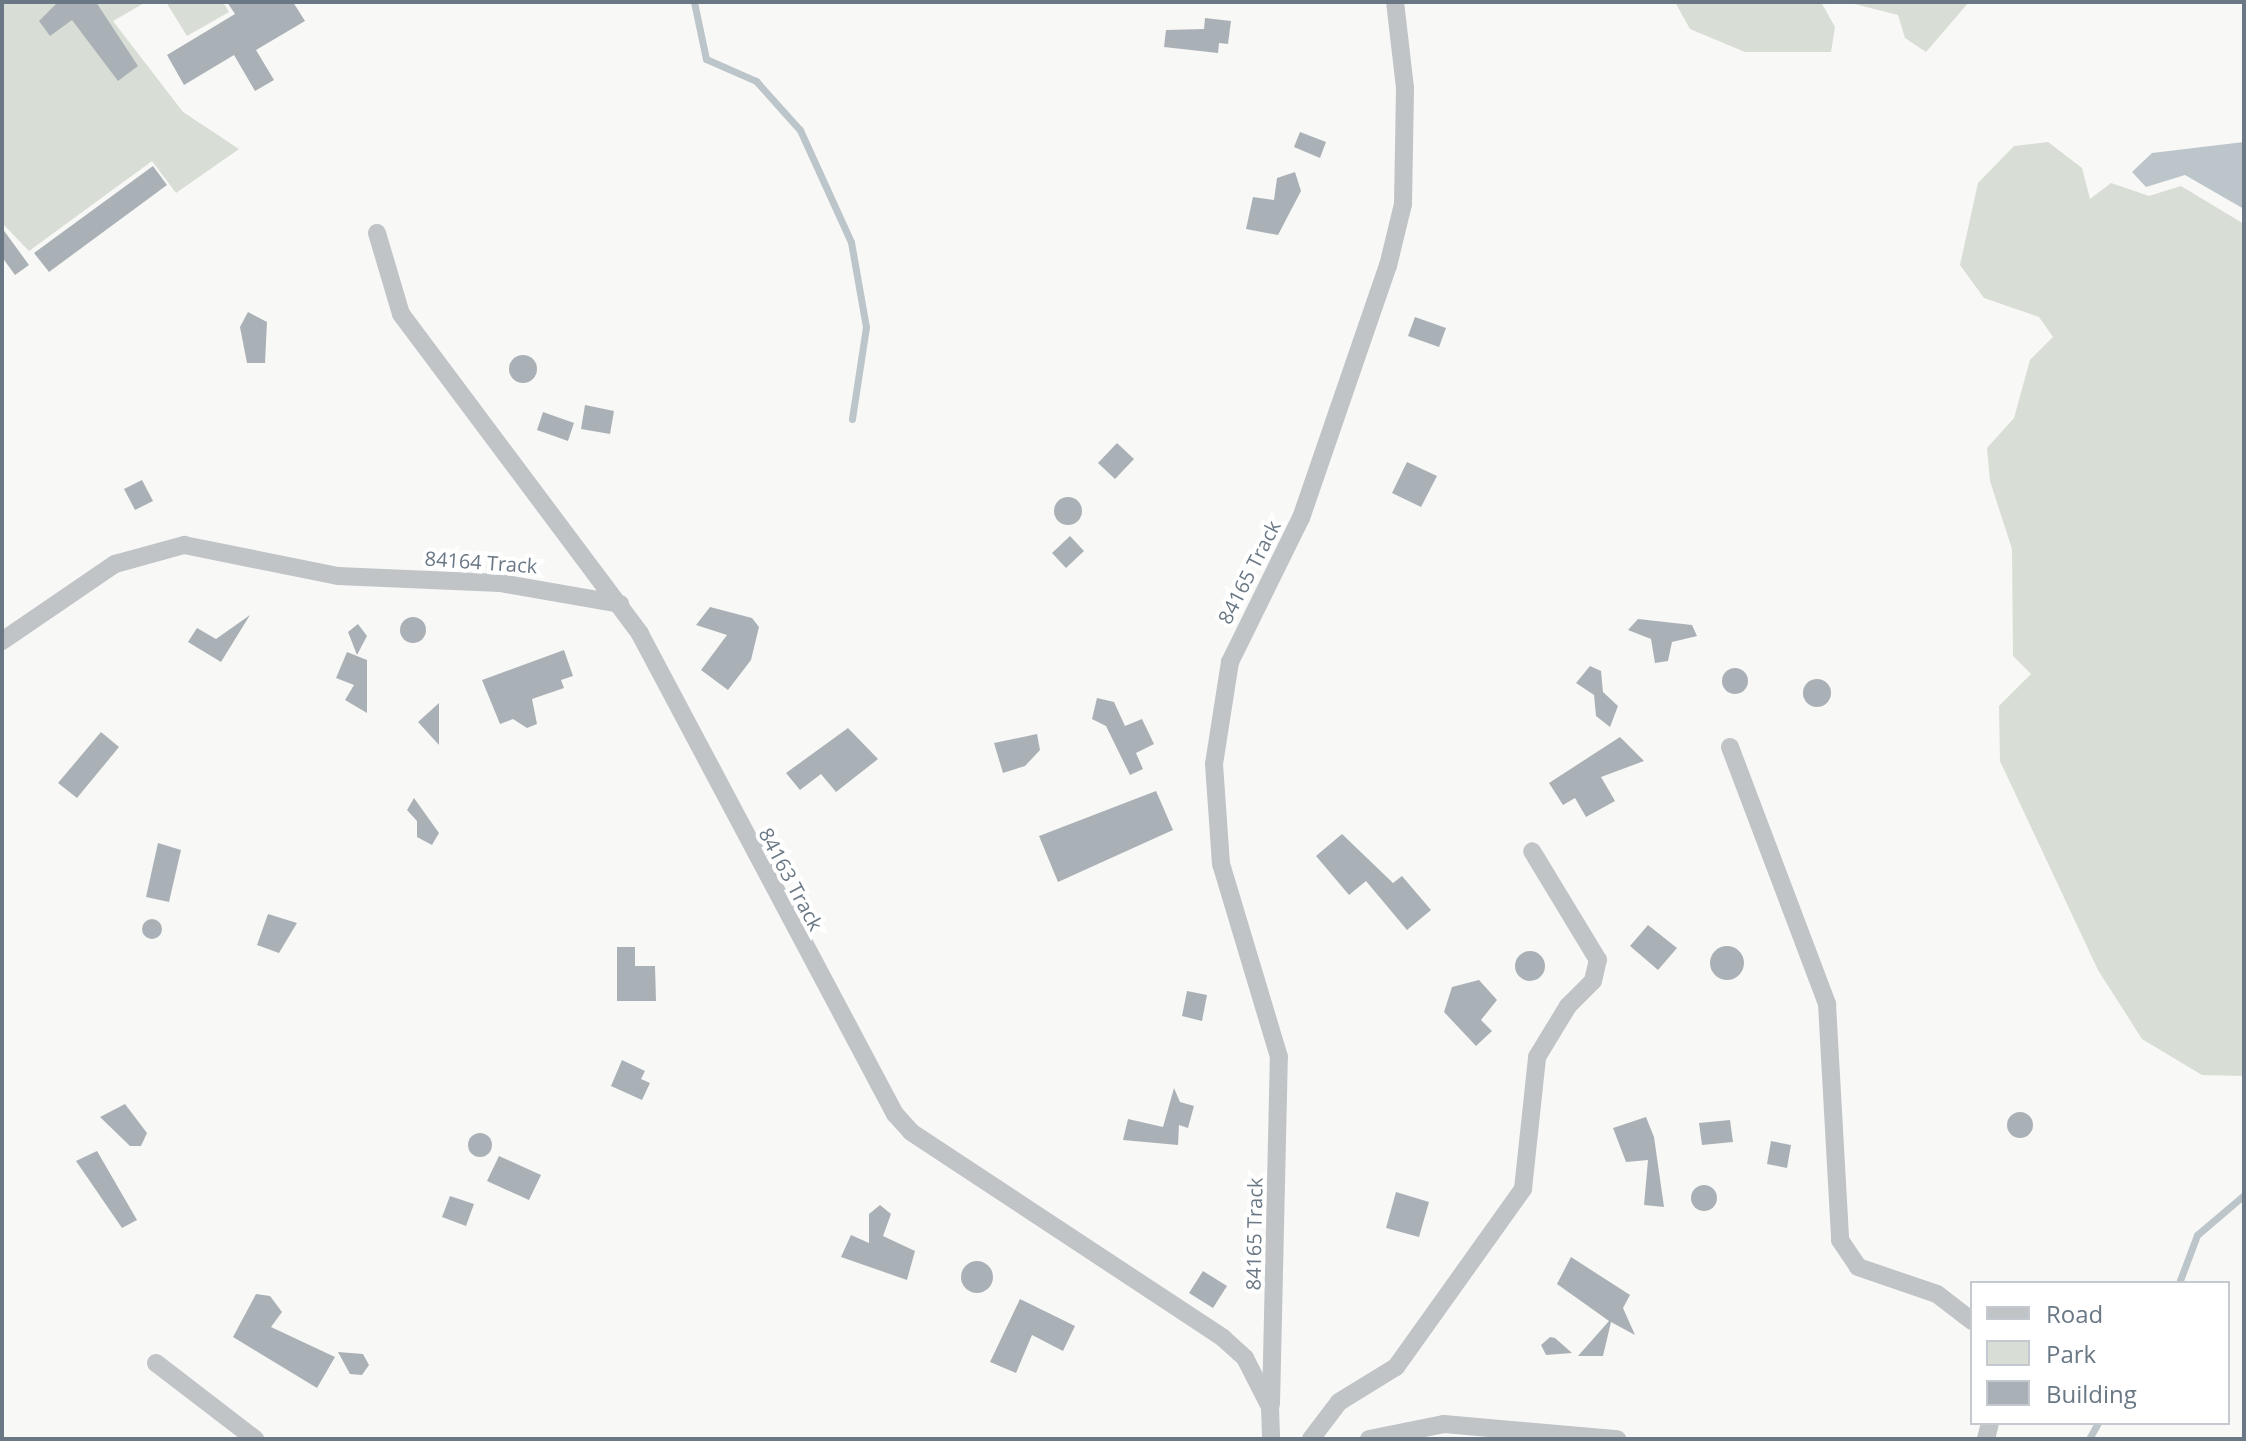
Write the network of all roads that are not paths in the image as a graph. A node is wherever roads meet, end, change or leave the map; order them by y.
1 (1395, 2) edge
2 (377, 233) dead end
3 (620, 604) junction
4 (2, 641) edge
5 (1730, 747) dead end
6 (1532, 851) dead end
7 (1970, 1319) edge
8 (156, 1363) dead end
9 (1270, 1407) junction
10 (255, 1439) edge
11 (1271, 1439) edge
12 (1311, 1439) edge
13 (1369, 1439) edge
14 (1617, 1439) edge

1 - 9 street, 84165 Track
2 - 3 street, 84163 Track
3 - 4 street, 84164 Track
3 - 9 street, 84163 Track
5 - 7 street
6 - 12 street
8 - 10 street
9 - 11 street, 84163 Track
13 - 14 street

